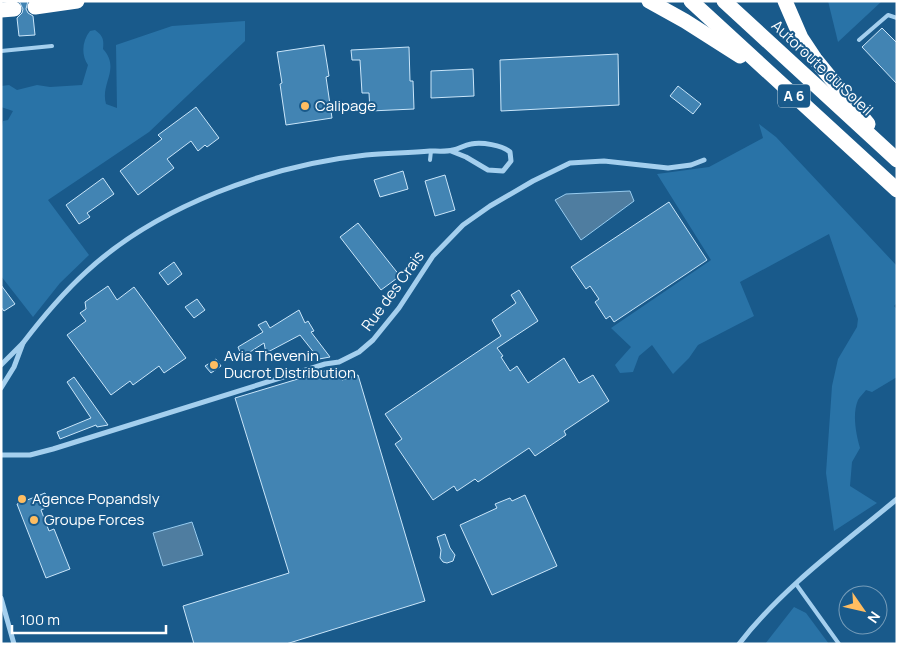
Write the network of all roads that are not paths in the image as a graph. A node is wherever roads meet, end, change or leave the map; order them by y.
1 (77, 1) edge
2 (649, 1) edge
3 (691, 1) edge
4 (724, 1) edge
5 (785, 1) edge
6 (35, 7) dead end
7 (897, 18) edge
8 (860, 40) dead end
9 (52, 46) dead end
10 (1, 51) edge
11 (778, 81) junction
12 (430, 151) junction
13 (452, 151) junction
14 (892, 156) edge
15 (430, 160) dead end
16 (704, 160) dead end
17 (897, 190) edge
18 (23, 343) junction
19 (3, 363) edge
20 (14, 367) junction
21 (1, 388) edge
22 (1, 455) edge
23 (897, 499) edge
24 (796, 584) junction
25 (1, 598) edge
26 (14, 644) edge
27 (739, 644) edge
28 (839, 644) edge

1 - 6 highway
2 - 11 highway
3 - 11 highway, A 6
4 - 14 highway, Autoroute du Soleil / A 6
5 - 14 highway
7 - 8 lane
9 - 10 lane
11 - 17 highway, A 6
12 - 13 street
12 - 15 lane
12 - 18 street
13 - 13 street
16 - 22 street, Rue des Crais
18 - 19 street
18 - 20 street
19 - 20 lane
20 - 21 street
23 - 24 street
24 - 27 street
24 - 28 lane
25 - 26 street

